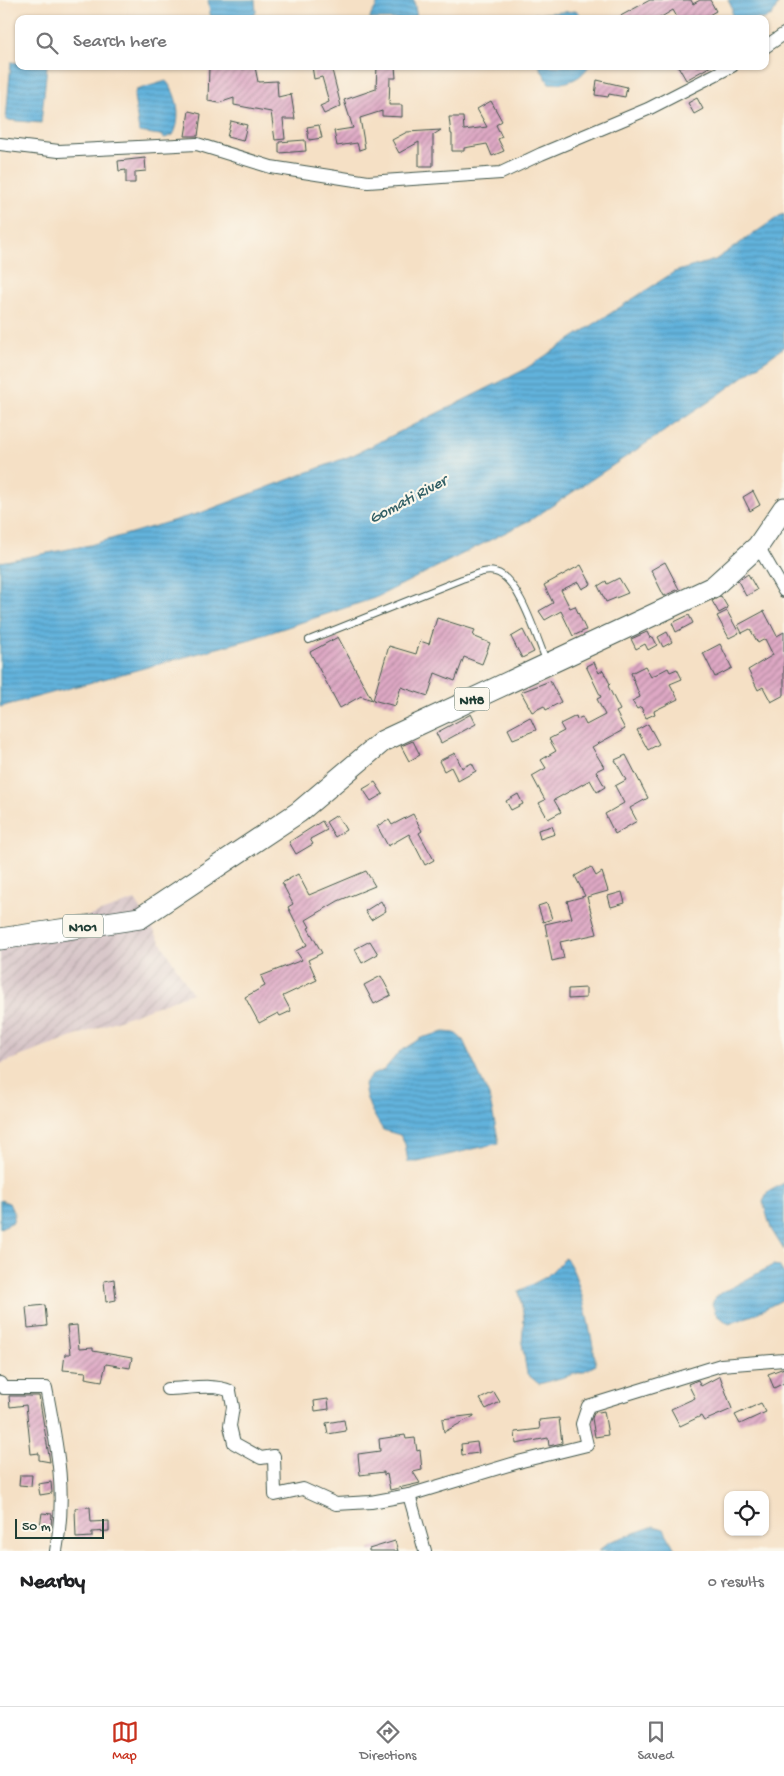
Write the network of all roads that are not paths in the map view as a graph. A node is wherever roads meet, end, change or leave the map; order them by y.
1 (784, 34) edge
2 (769, 44) edge
3 (724, 70) edge
4 (0, 144) edge
5 (784, 508) edge
6 (758, 546) junction
7 (784, 591) edge
8 (309, 640) dead end
9 (547, 664) junction
10 (162, 904) joint
11 (0, 939) edge
12 (784, 1360) edge
13 (0, 1383) edge
14 (167, 1389) dead end
15 (409, 1495) junction
16 (56, 1551) edge
17 (425, 1551) edge

1 - 2 street
3 - 4 street
5 - 6 highway, NH8
6 - 7 street
6 - 9 highway, NH8
8 - 9 lane
9 - 10 highway, NH8
10 - 11 highway, N101
12 - 15 street
13 - 16 street
14 - 15 street
15 - 17 street

